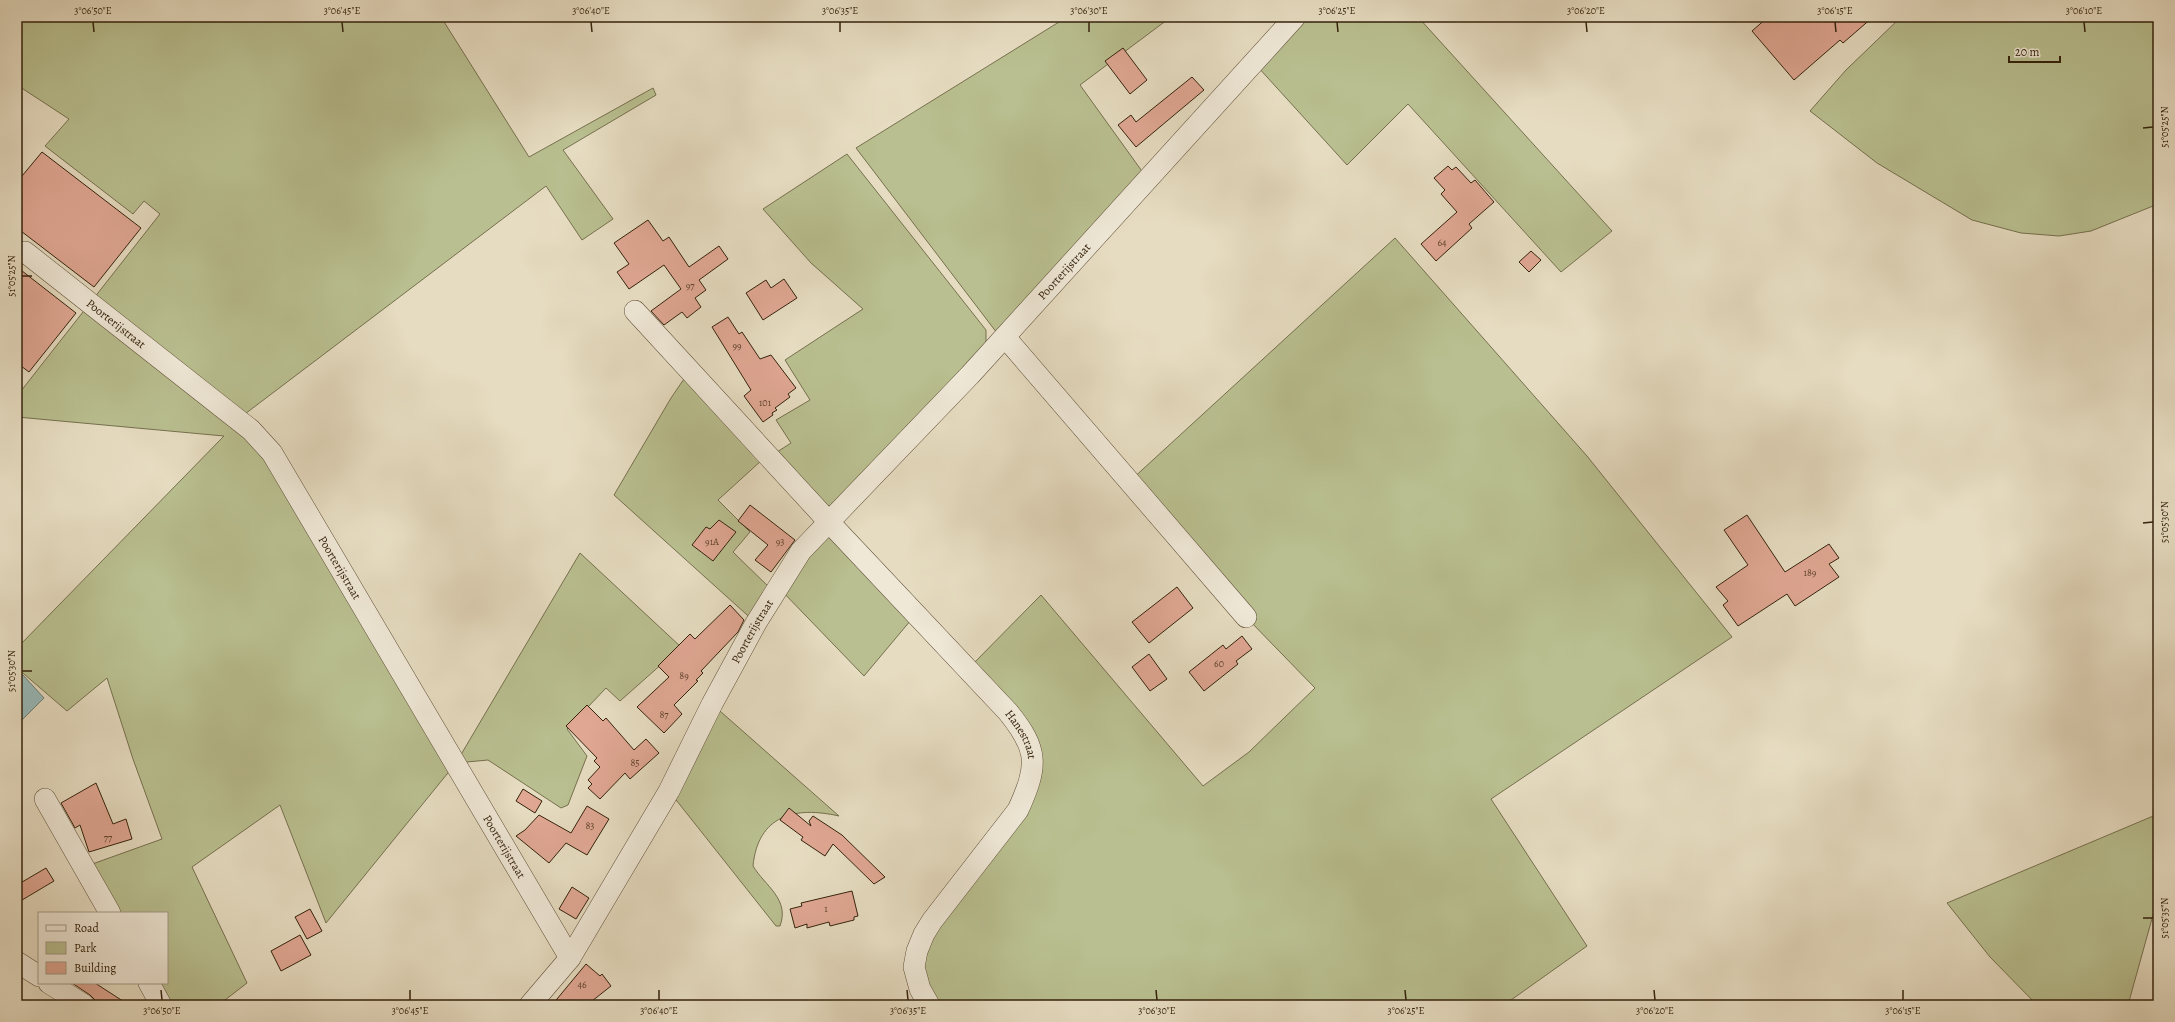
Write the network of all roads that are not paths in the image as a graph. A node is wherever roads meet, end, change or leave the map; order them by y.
1 (1295, 17) edge
2 (25, 252) dead end
3 (635, 311) dead end
4 (1005, 336) junction
5 (828, 521) junction
6 (1246, 617) dead end
7 (45, 799) dead end
8 (109, 912) edge
9 (570, 958) junction
10 (17, 962) edge
11 (38, 975) edge
12 (51, 984) edge
13 (150, 984) edge
14 (84, 1005) edge
15 (161, 1005) edge
16 (530, 1005) edge
17 (929, 1005) edge

1 - 4 street, Poorterijstraat
2 - 9 street, Poorterijstraat
3 - 5 street
4 - 5 street, Poorterijstraat
4 - 6 street
5 - 9 street, Poorterijstraat
5 - 17 street, Hanestraat
7 - 8 street
9 - 16 street, Poorterijstraat
10 - 11 street
12 - 14 street
13 - 15 street

